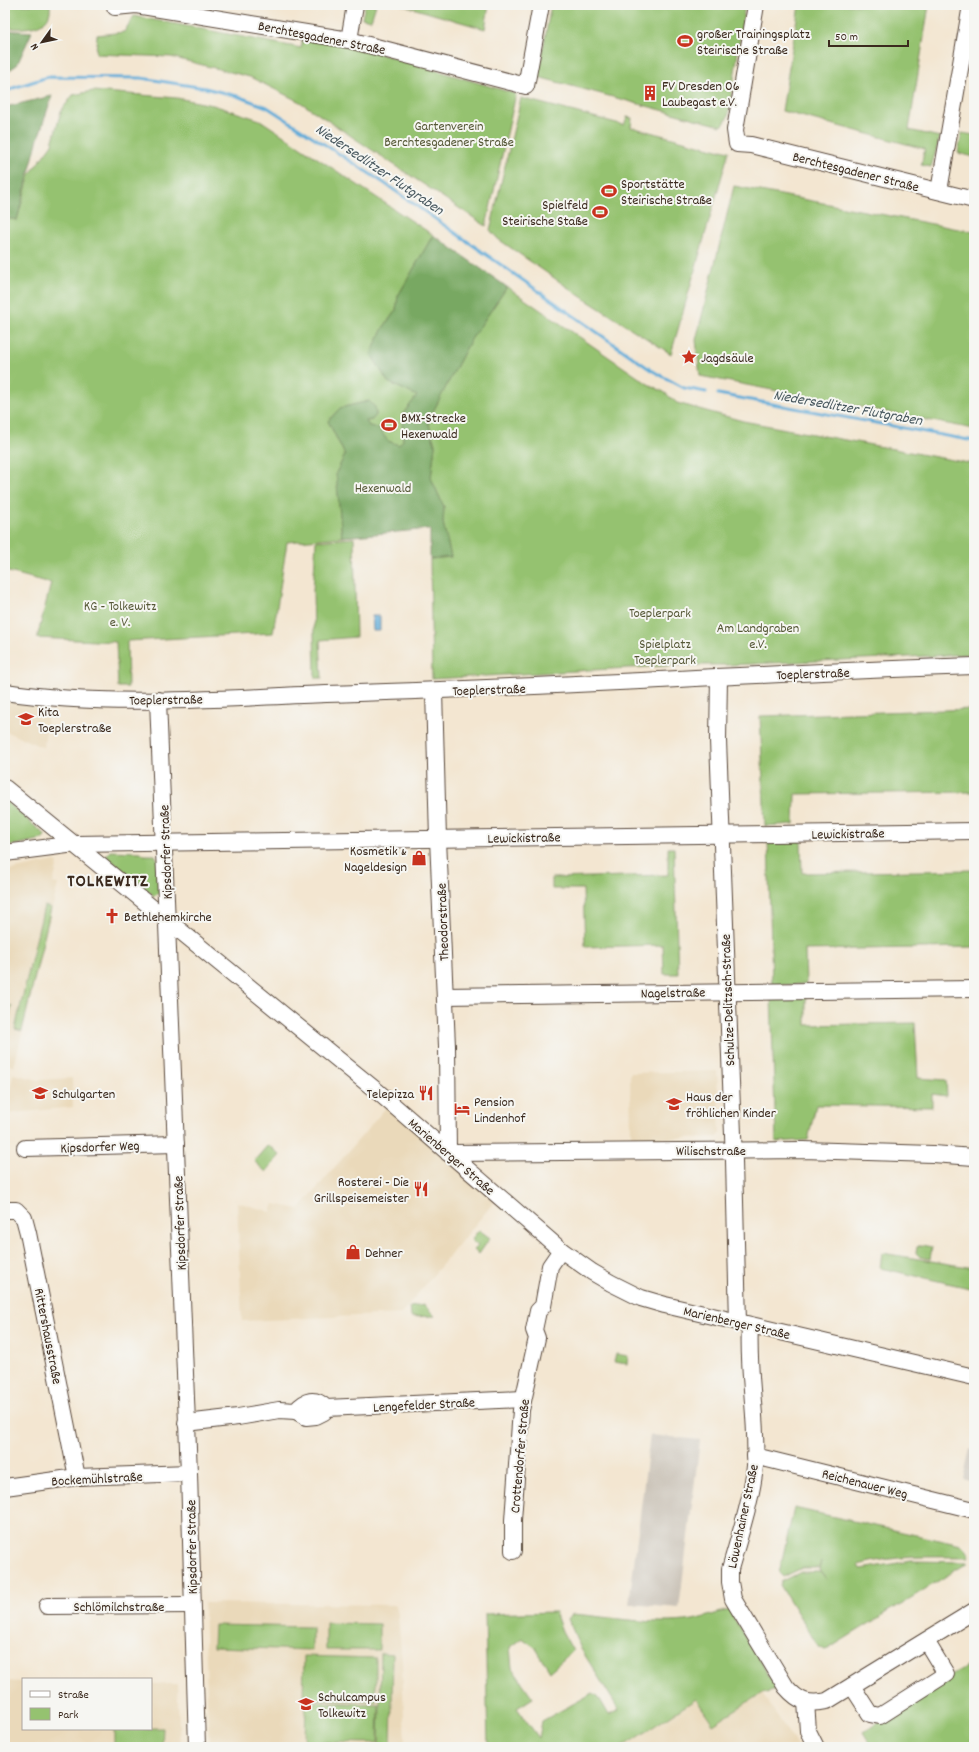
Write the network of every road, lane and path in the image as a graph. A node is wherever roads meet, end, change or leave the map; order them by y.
1 (355, 5) edge
2 (540, 5) edge
3 (756, 5) edge
4 (972, 5) edge
5 (115, 8) dead end
6 (349, 40) junction
7 (939, 191) junction
8 (974, 200) edge
9 (974, 666) edge
10 (719, 677) junction
11 (434, 691) junction
12 (5, 692) edge
13 (158, 700) junction
14 (5, 788) edge
15 (974, 831) edge
16 (721, 836) junction
17 (438, 839) junction
18 (165, 843) junction
19 (74, 844) junction
20 (46, 849) junction
21 (5, 853) edge
22 (5, 862) edge
23 (167, 920) junction
24 (974, 989) edge
25 (727, 991) junction
26 (445, 996) junction
27 (176, 1144) junction
28 (24, 1148) dead end
29 (733, 1150) junction
30 (448, 1152) junction
31 (974, 1157) edge
32 (5, 1210) edge
33 (562, 1250) junction
34 (744, 1324) junction
35 (974, 1377) edge
36 (523, 1399) junction
37 (186, 1424) junction
38 (755, 1456) junction
39 (189, 1473) junction
40 (77, 1477) junction
41 (5, 1486) edge
42 (974, 1510) edge
43 (513, 1551) dead end
44 (46, 1606) dead end
45 (192, 1606) junction
46 (974, 1611) edge
47 (926, 1641) junction
48 (852, 1686) junction
49 (806, 1702) junction
50 (196, 1747) edge
51 (816, 1747) edge

1 - 6 street
2 - 6 street, Berchtesgadener Straße
3 - 7 street, Berchtesgadener Straße
4 - 7 street
5 - 6 street, Berchtesgadener Straße
7 - 8 street, Berchtesgadener Straße
9 - 10 street, Toeplerstraße
10 - 11 street, Toeplerstraße
10 - 16 street, Schulze-Delitzsch-Straße
11 - 13 street, Toeplerstraße
11 - 17 street, Theodorstraße
12 - 13 street, Toeplerstraße
13 - 18 street, Kipsdorfer Straße
14 - 19 street, Marienberger Straße
15 - 16 street, Lewickistraße
16 - 17 street, Lewickistraße
16 - 25 street, Schulze-Delitzsch-Straße
17 - 18 street, Lewickistraße
17 - 26 street, Theodorstraße
18 - 19 street, Lewickistraße
18 - 23 street, Kipsdorfer Straße
19 - 20 street, Lewickistraße
19 - 23 street, Marienberger Straße
20 - 21 street
20 - 22 street
23 - 27 street, Kipsdorfer Straße
23 - 30 street, Marienberger Straße
24 - 25 street, Nagelstraße
25 - 26 street, Nagelstraße
25 - 29 street, Schulze-Delitzsch-Straße
26 - 30 street, Theodorstraße
27 - 28 street, Kipsdorfer Weg
27 - 37 street, Kipsdorfer Straße
29 - 30 street, Wilischstraße
29 - 31 street, Wilischstraße
29 - 34 street, Schulze-Delitzsch-Straße
30 - 33 street, Marienberger Straße
32 - 40 street, Rittershausstraße
33 - 34 street, Marienberger Straße
33 - 36 street, Crottendorfer Straße
34 - 35 street, Marienberger Straße
34 - 38 street, Löwenhainer Straße
36 - 37 street, Lengefelder Straße
36 - 43 street, Crottendorfer Straße
37 - 39 street, Kipsdorfer Straße
38 - 42 street, Reichenauer Weg
38 - 49 street, Löwenhainer Straße
39 - 40 street, Bockemühlstraße
39 - 45 street, Kipsdorfer Straße
40 - 41 street, Bockemühlstraße
44 - 45 street, Schlömilchstraße
45 - 50 street, Kipsdorfer Straße
46 - 47 street
47 - 48 street
47 - 48 street
48 - 49 street
49 - 51 street

